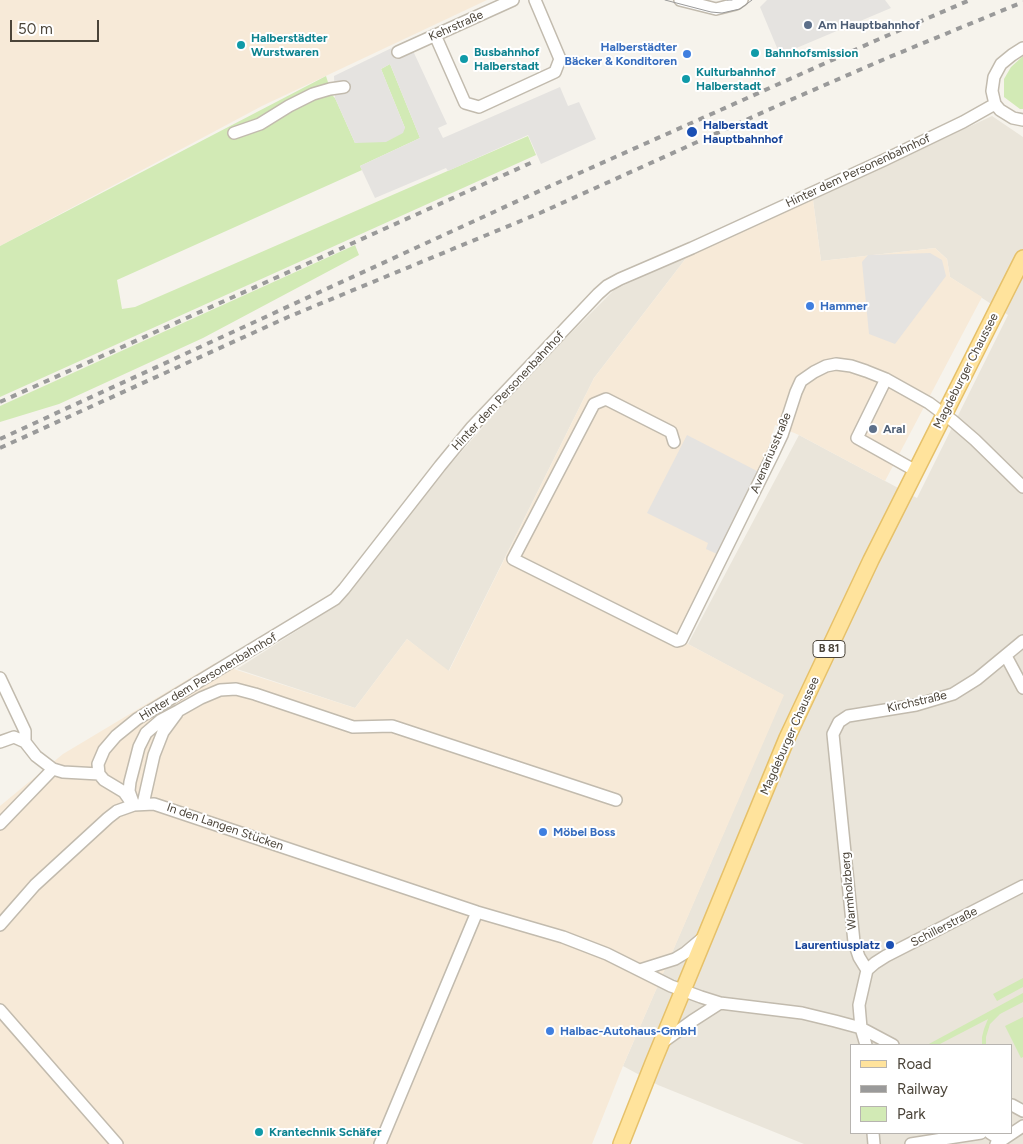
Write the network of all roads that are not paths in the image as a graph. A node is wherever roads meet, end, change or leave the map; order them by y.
1 (513, 0) edge
2 (535, 0) edge
3 (680, 0) edge
4 (742, 0) edge
5 (435, 35) junction
6 (1023, 48) edge
7 (398, 52) dead end
8 (344, 87) dead end
9 (995, 104) junction
10 (1023, 120) edge
11 (234, 133) dead end
12 (1023, 258) edge
13 (886, 379) junction
14 (944, 414) junction
15 (674, 442) dead end
16 (916, 471) junction
17 (1023, 487) edge
18 (1023, 641) edge
19 (1006, 656) junction
20 (0, 678) edge
21 (1023, 688) edge
22 (178, 712) junction
23 (833, 734) joint
24 (0, 742) edge
25 (25, 742) junction
26 (53, 769) junction
27 (99, 774) junction
28 (616, 800) dead end
29 (138, 804) junction
30 (0, 824) edge
31 (1023, 886) edge
32 (477, 912) junction
33 (0, 925) edge
34 (705, 936) junction
35 (640, 970) junction
36 (867, 970) junction
37 (682, 990) junction
38 (720, 1003) junction
39 (0, 1010) edge
40 (861, 1028) junction
41 (660, 1044) junction
42 (866, 1044) edge
43 (891, 1044) edge
44 (975, 1134) edge
45 (1010, 1134) edge
46 (998, 1142) edge
47 (117, 1144) edge
48 (380, 1144) edge
49 (622, 1144) edge
50 (911, 1144) edge

1 - 5 street, Kehrstraße
2 - 5 street
3 - 4 street
5 - 7 street, Kehrstraße
6 - 9 street
8 - 11 street
9 - 10 street
9 - 27 street, Hinter dem Personenbahnhof
12 - 14 main road, Magdeburger Chaussee / B 81
13 - 14 street, Avenariusstraße
13 - 15 street, Avenariusstraße
13 - 16 street
14 - 16 main road, Magdeburger Chaussee / B 81
14 - 17 street, Avenariusstraße
16 - 34 main road, Magdeburger Chaussee / B 81
18 - 19 street, Kirchstraße
19 - 21 street
19 - 23 street, Kirchstraße
20 - 25 street
22 - 28 street
22 - 29 street
22 - 29 street
23 - 36 street, Warmholzberg
24 - 25 street
25 - 26 street
26 - 27 street
26 - 30 street
27 - 29 street
29 - 32 street, In den Langen Stücken
29 - 33 street
31 - 36 street, Schillerstraße
32 - 35 street, In den Langen Stücken
32 - 48 street
34 - 35 street
34 - 37 main road, Magdeburger Chaussee / B 81
35 - 37 street, In den Langen Stücken
36 - 40 street
37 - 38 street, In den Langen Stücken
37 - 41 main road, Magdeburger Chaussee / B 81
38 - 40 street, In den Langen Stücken
38 - 41 street
39 - 47 street
40 - 42 street
40 - 43 street, In den Langen Stücken
41 - 49 main road, Magdeburger Chaussee / B 81
44 - 50 street
45 - 46 street

